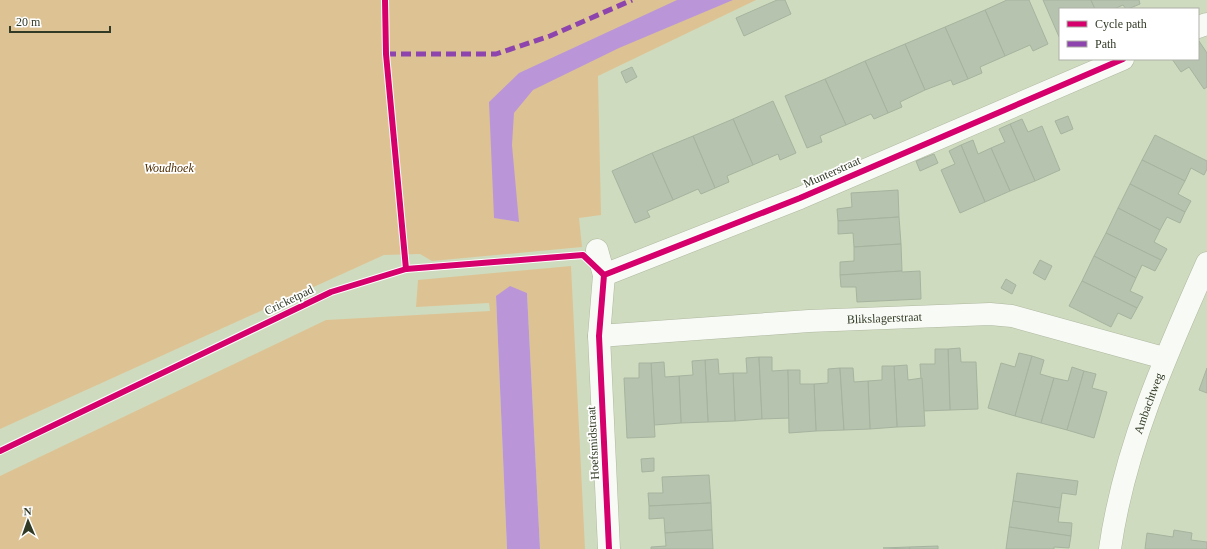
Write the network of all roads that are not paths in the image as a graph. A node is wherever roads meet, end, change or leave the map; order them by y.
1 (1121, 60) edge
2 (597, 250) dead end
3 (1207, 263) edge
4 (604, 274) junction
5 (599, 336) junction
6 (1164, 358) junction
7 (609, 549) edge
8 (1110, 549) edge

1 - 4 street, Munterstraat
2 - 4 street
3 - 6 street, Ambachtweg
4 - 5 street
5 - 6 street, Blikslagerstraat
5 - 7 street, Hoefsmidstraat
6 - 8 street, Ambachtweg

